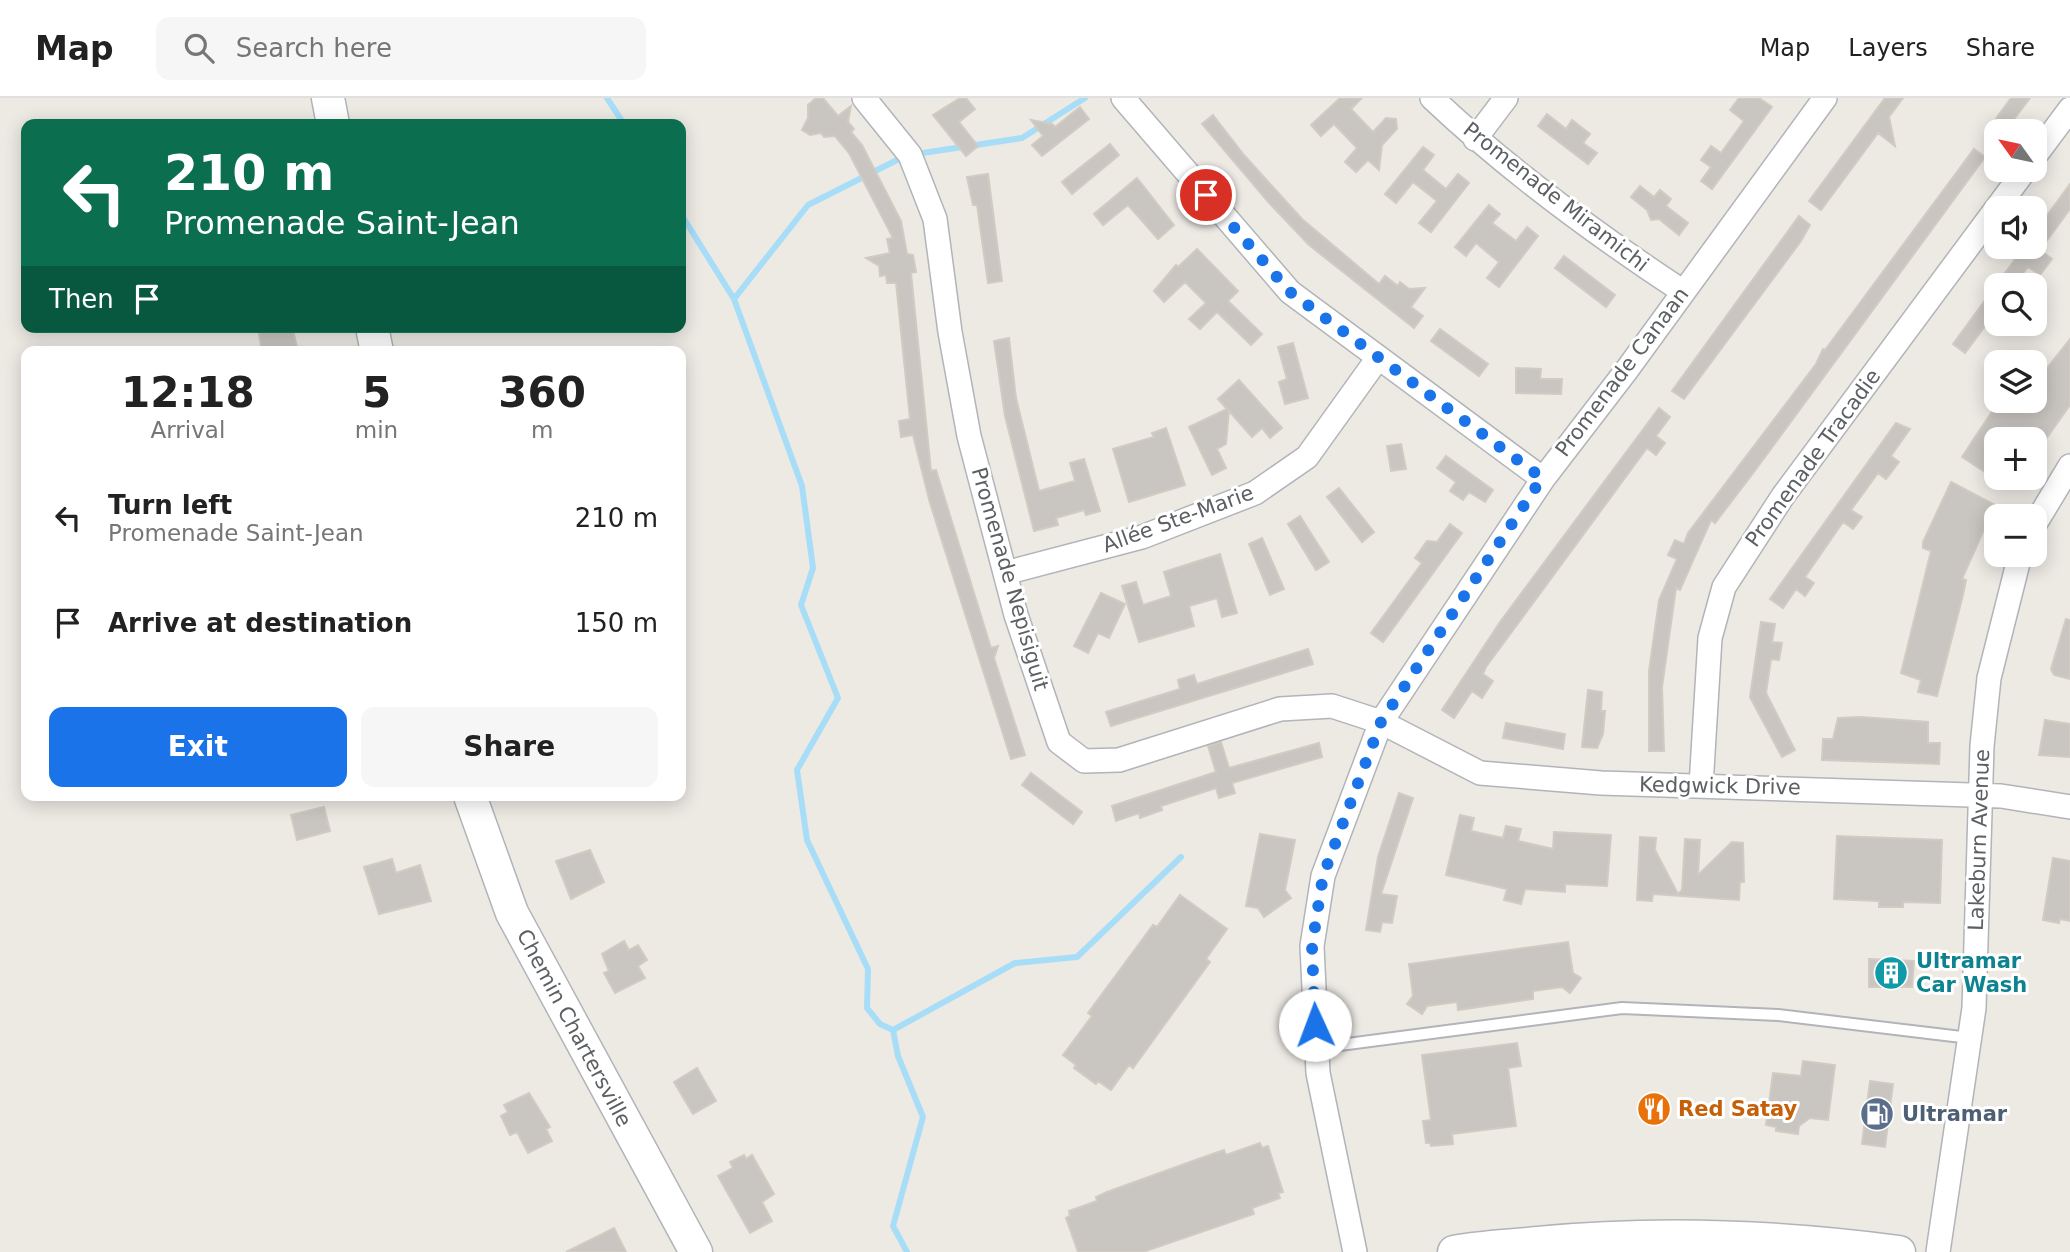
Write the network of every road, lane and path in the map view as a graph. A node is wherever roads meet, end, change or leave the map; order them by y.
1 (328, 98) edge
2 (864, 98) edge
3 (1123, 98) edge
4 (1432, 98) edge
5 (1506, 98) edge
6 (1825, 98) edge
7 (2070, 109) edge
8 (332, 119) edge
9 (1475, 139) junction
10 (2048, 139) edge
11 (2016, 182) edge
12 (1682, 291) junction
13 (1378, 358) junction
14 (2070, 466) edge
15 (1542, 478) junction
16 (2047, 504) edge
17 (2017, 567) edge
18 (1005, 573) junction
19 (1381, 722) junction
20 (1701, 786) junction
21 (1980, 795) junction
22 (472, 801) edge
23 (2070, 807) edge
24 (1970, 1038) junction
25 (1317, 1048) junction
26 (696, 1252) edge
27 (1355, 1252) edge
28 (1454, 1252) edge
29 (1899, 1252) edge
30 (1938, 1252) edge

1 - 8 street
2 - 18 street, Promenade Nepisiguit
3 - 13 street
4 - 9 street, Promenade Miramichi
5 - 9 street
6 - 12 street, Promenade Canaan
7 - 10 street
9 - 12 street, Promenade Miramichi
11 - 20 street, Promenade Tracadie
12 - 15 street, Promenade Canaan
13 - 15 street
13 - 18 street, Allée Ste-Marie
14 - 16 street
15 - 19 street, Promenade Canaan
17 - 21 street, Lakeburn Avenue
18 - 19 street, Promenade Nepisiguit
19 - 20 street, Kedgwick Drive
19 - 25 street, Promenade Canaan
20 - 21 street, Kedgwick Drive
21 - 23 street, Kedgwick Drive
21 - 24 street, Lakeburn Avenue
22 - 26 street, Chemin Chartersville
24 - 25 lane
24 - 30 street, Lakeburn Avenue
25 - 27 street, Promenade Canaan
28 - 29 street

